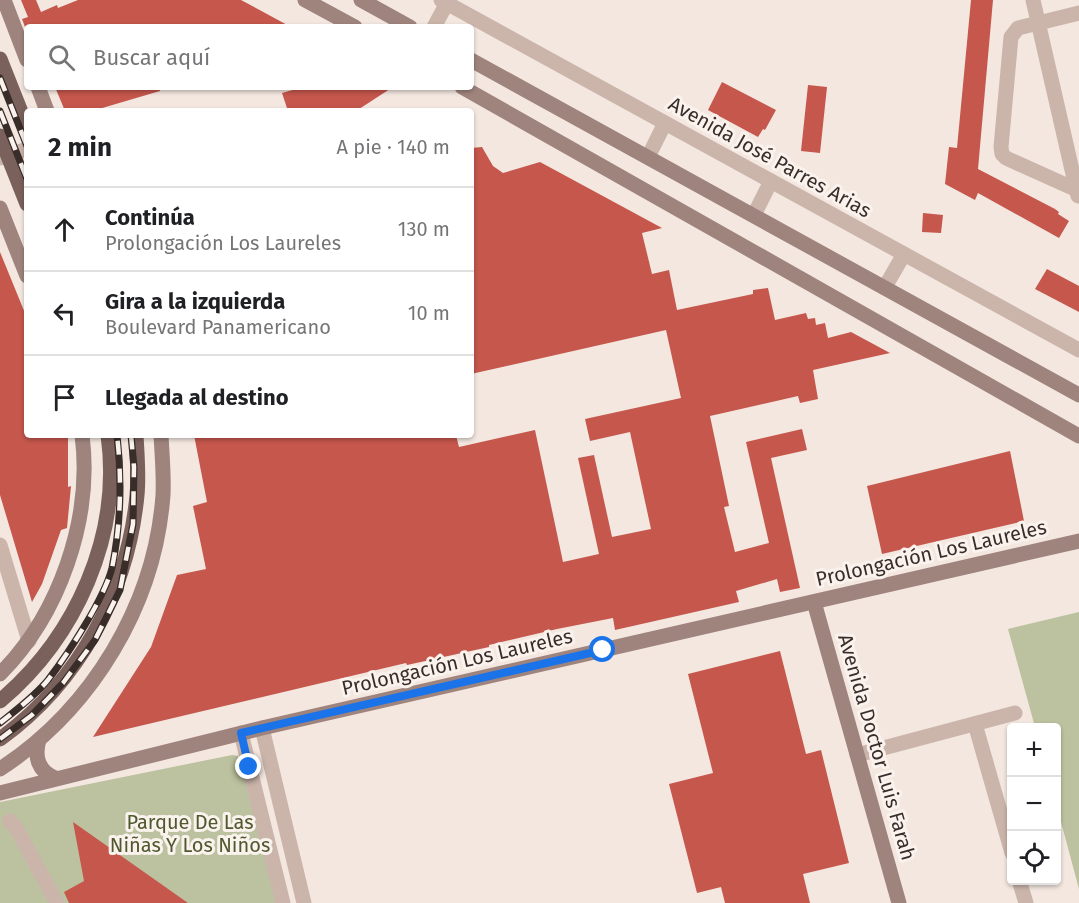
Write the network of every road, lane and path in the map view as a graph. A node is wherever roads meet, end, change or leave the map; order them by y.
1 (4, 0) edge
2 (305, 0) edge
3 (361, 0) edge
4 (1033, 0) edge
5 (444, 2) edge
6 (1078, 15) edge
7 (349, 24) edge
8 (405, 24) edge
9 (435, 24) edge
10 (1039, 24) junction
11 (24, 52) edge
12 (0, 59) edge
13 (474, 62) edge
14 (39, 90) edge
15 (467, 90) edge
16 (46, 108) edge
17 (24, 119) edge
18 (665, 123) junction
19 (0, 136) edge
20 (24, 150) edge
21 (4, 156) edge
22 (648, 157) junction
23 (771, 181) junction
24 (1078, 195) edge
25 (24, 198) edge
26 (0, 208) edge
27 (754, 215) junction
28 (904, 254) junction
29 (24, 268) edge
30 (885, 287) junction
31 (1079, 350) edge
32 (1079, 395) edge
33 (1077, 432) edge
34 (82, 438) edge
35 (108, 438) edge
36 (136, 438) edge
37 (161, 438) edge
38 (1079, 541) edge
39 (0, 545) edge
40 (814, 602) junction
41 (29, 641) junction
42 (0, 674) edge
43 (0, 701) edge
44 (1015, 713) dead end
45 (975, 724) junction
46 (262, 728) junction
47 (241, 733) junction
48 (0, 739) edge
49 (39, 740) junction
50 (857, 755) junction
51 (0, 769) edge
52 (55, 778) junction
53 (0, 793) edge
54 (10, 821) dead end
55 (1007, 839) edge
56 (1021, 885) edge
57 (57, 903) edge
58 (283, 903) edge
59 (304, 903) edge
60 (899, 903) edge
61 (1026, 903) edge

1 - 11 main road
2 - 7 main road
3 - 8 main road
4 - 10 street
5 - 9 street
5 - 18 street, Avenida José Parres Arias
6 - 10 street
10 - 24 street
10 - 24 street
12 - 17 main road
13 - 22 main road
14 - 16 main road
15 - 33 main road
18 - 22 street
18 - 23 street, Avenida José Parres Arias
19 - 21 main road
20 - 21 street
21 - 25 main road
22 - 27 main road
23 - 27 street
23 - 28 street, Avenida José Parres Arias
26 - 29 main road
27 - 30 main road
28 - 30 street
28 - 31 street, Avenida José Parres Arias
30 - 32 main road
34 - 41 main road
35 - 43 main road
36 - 48 main road
37 - 49 main road
38 - 40 main road, Prolongación Los Laureles
39 - 41 street
40 - 46 main road, Prolongación Los Laureles
40 - 50 main road, Avenida Doctor Luis Farah
41 - 42 main road
44 - 45 street
45 - 50 street
45 - 55 street
46 - 47 main road, Prolongación Los Laureles
46 - 59 street
47 - 52 main road, Prolongación Los Laureles
47 - 58 street
49 - 51 main road
49 - 52 main road
50 - 60 main road, Avenida Doctor Luis Farah
52 - 53 main road, Prolongación Los Laureles
54 - 57 street
56 - 61 street

